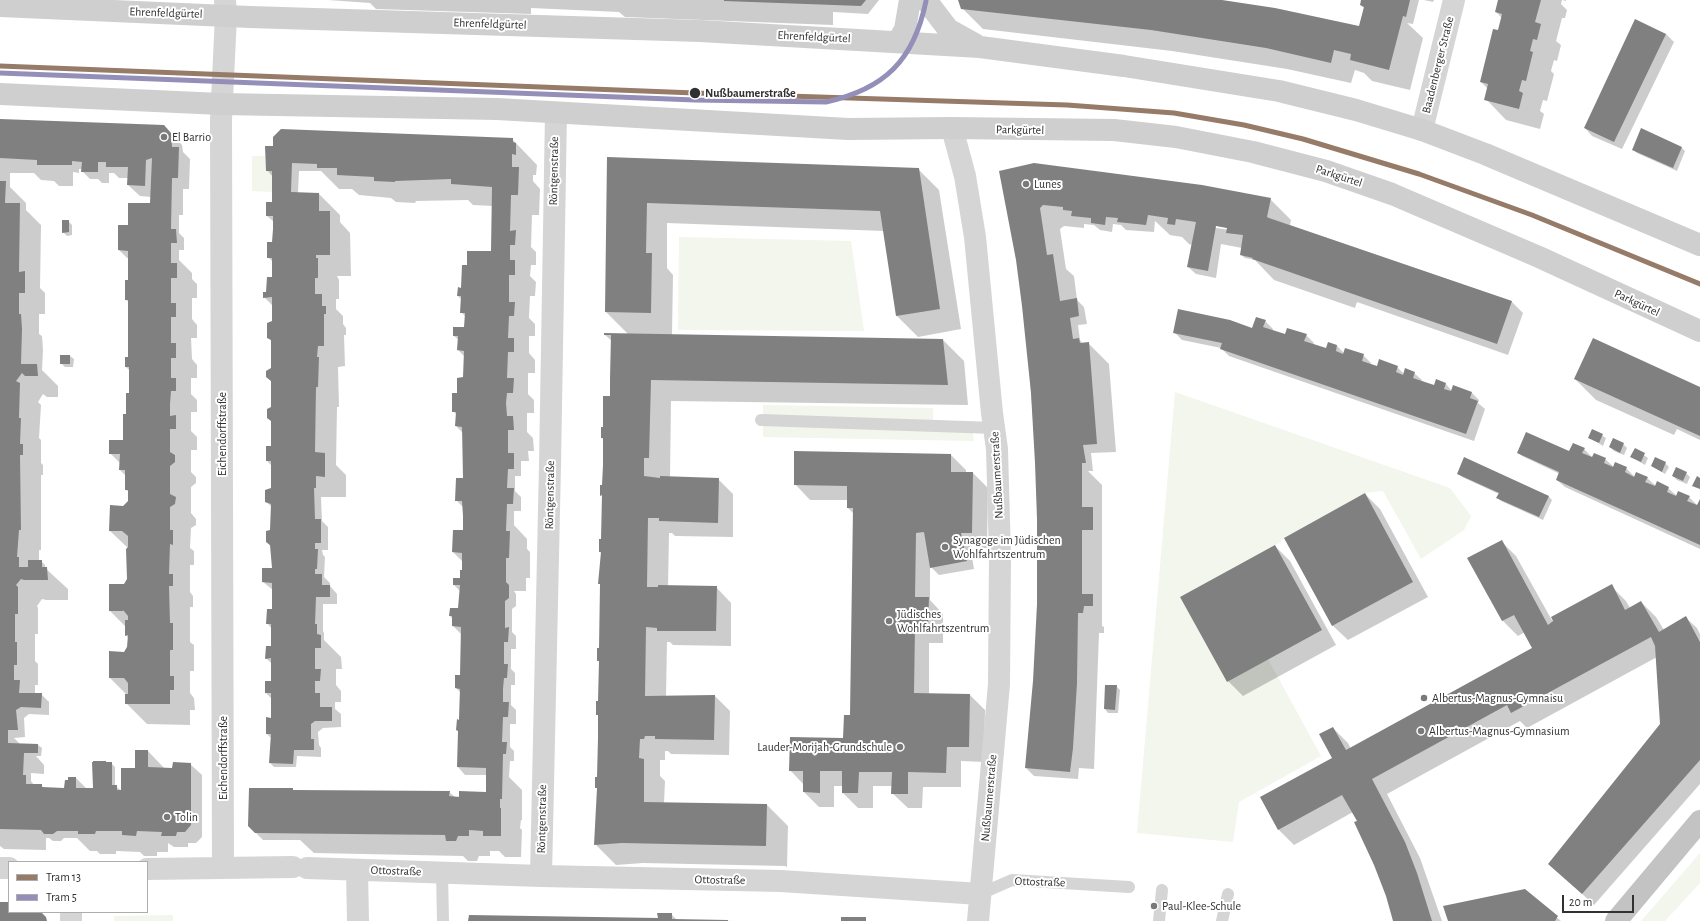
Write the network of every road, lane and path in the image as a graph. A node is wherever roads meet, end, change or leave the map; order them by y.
1 (910, 0) edge
2 (926, 0) edge
3 (1454, 0) edge
4 (0, 6) edge
5 (226, 8) edge
6 (898, 42) junction
7 (980, 47) junction
8 (0, 94) edge
9 (222, 104) junction
10 (556, 113) junction
11 (952, 128) junction
12 (1422, 130) junction
13 (1700, 245) edge
14 (1700, 331) edge
15 (761, 420) dead end
16 (995, 428) junction
17 (1700, 821) edge
18 (223, 867) junction
19 (148, 869) edge
20 (357, 870) junction
21 (442, 872) junction
22 (541, 876) junction
23 (1129, 887) dead end
24 (1162, 890) dead end
25 (980, 894) junction
26 (1228, 894) dead end
27 (358, 921) edge
28 (443, 921) edge
29 (978, 921) edge
30 (1159, 921) edge
31 (1222, 921) edge
32 (1616, 921) edge

1 - 6 main road
2 - 7 main road
3 - 12 street, Baadenberger Straße
4 - 5 main road, Ehrenfeldgürtel
5 - 6 main road, Ehrenfeldgürtel
5 - 9 street, Eichendorffstraße
6 - 7 main road, Ehrenfeldgürtel
7 - 12 main road
8 - 9 main road
9 - 10 main road
9 - 18 street, Eichendorffstraße
10 - 11 main road
10 - 22 street, Röntgenstraße
11 - 14 main road, Parkgürtel
11 - 16 street, Nußbaumerstraße
12 - 13 main road
15 - 16 lane
16 - 25 street, Nußbaumerstraße
17 - 32 highway
18 - 19 street, Ottostraße
18 - 20 street, Ottostraße
20 - 21 street, Ottostraße
20 - 27 street
21 - 22 street, Ottostraße
21 - 28 lane
22 - 25 street, Ottostraße
23 - 25 lane, Ottostraße
24 - 30 lane
25 - 29 street, Nußbaumerstraße
26 - 31 lane

